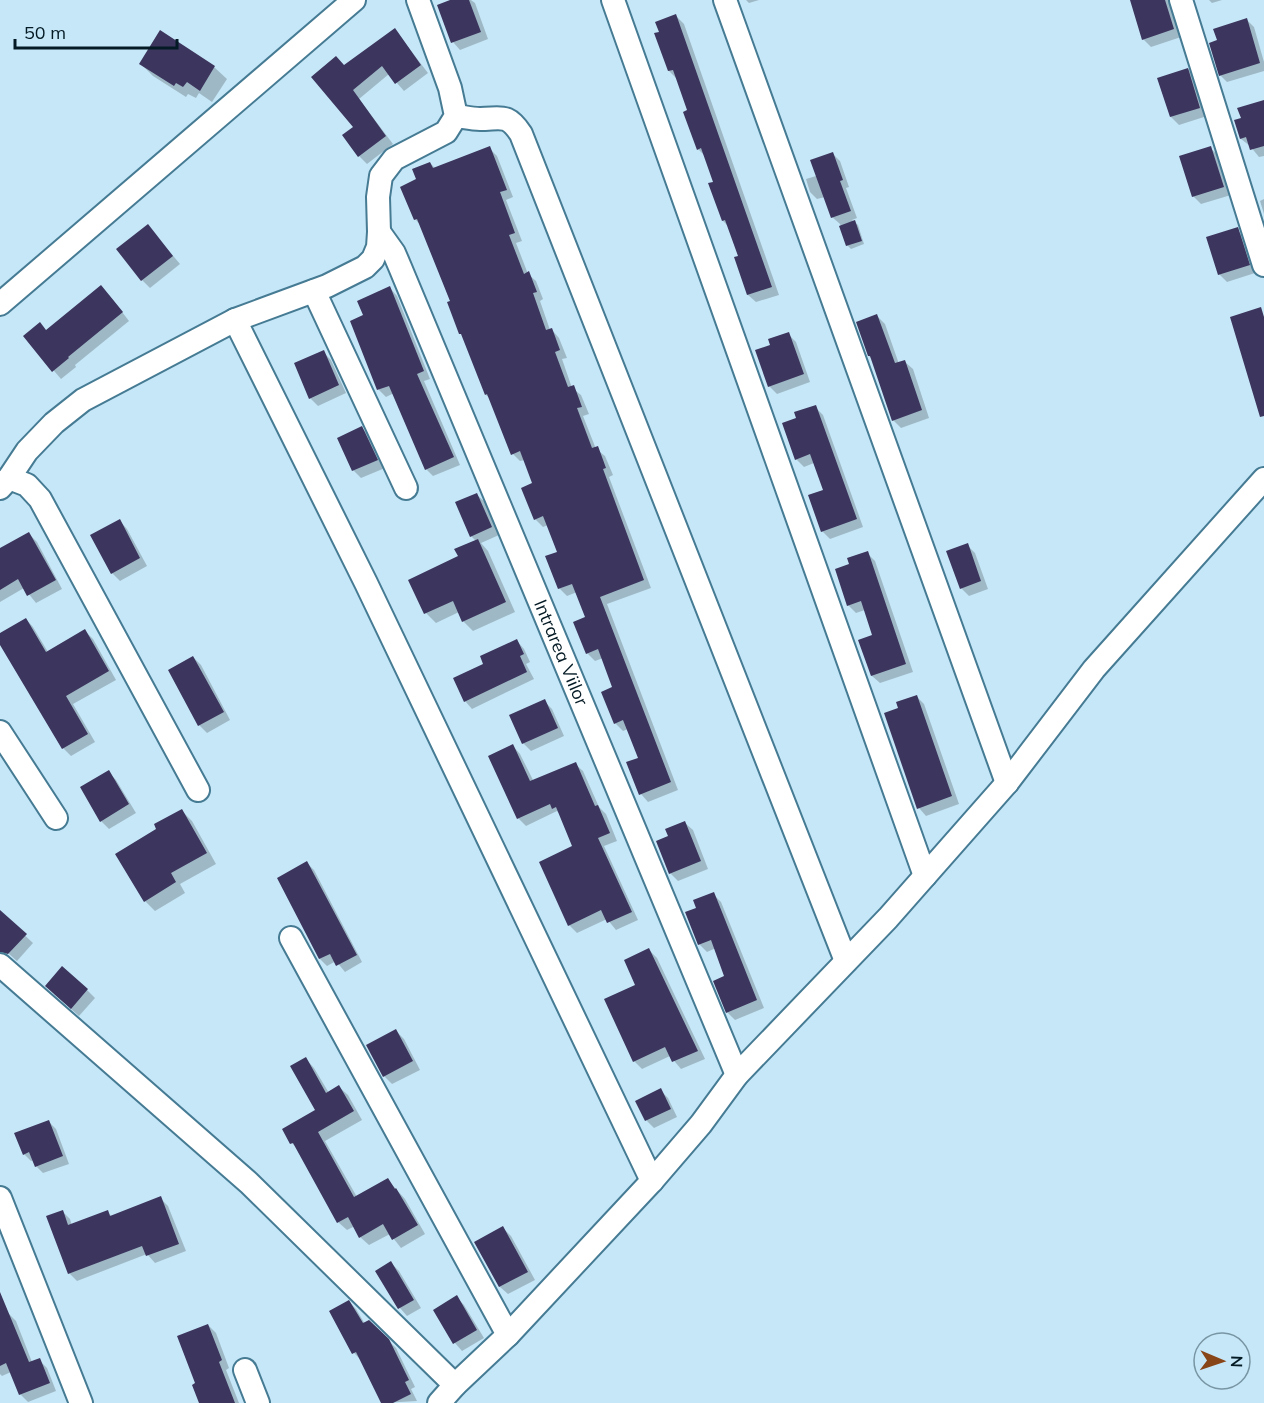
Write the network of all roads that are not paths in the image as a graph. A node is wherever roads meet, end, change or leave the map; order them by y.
1 (418, 0) edge
2 (613, 0) edge
3 (725, 0) edge
4 (1181, 0) edge
5 (343, 3) edge
6 (456, 116) junction
7 (379, 232) junction
8 (1264, 265) edge
9 (314, 291) junction
10 (0, 304) edge
11 (235, 320) junction
12 (1264, 479) edge
13 (5, 483) edge
14 (406, 488) dead end
15 (0, 732) edge
16 (1007, 783) junction
17 (198, 790) dead end
18 (56, 818) dead end
19 (925, 876) junction
20 (291, 938) dead end
21 (846, 961) junction
22 (0, 965) edge
23 (737, 1075) junction
24 (652, 1181) junction
25 (0, 1198) edge
26 (508, 1335) junction
27 (245, 1370) dead end
28 (455, 1385) junction
29 (81, 1403) edge
30 (258, 1403) edge
31 (439, 1403) edge

1 - 6 street
2 - 19 street
3 - 16 street
4 - 8 street
5 - 10 street
6 - 7 street
6 - 21 street
7 - 9 street
7 - 23 street, Intrarea Viilor
9 - 11 street
9 - 14 street
11 - 13 street
11 - 24 street
12 - 16 street
13 - 17 street
15 - 18 street
16 - 19 street
19 - 21 street
20 - 26 street
21 - 23 street
22 - 28 street
23 - 24 street
24 - 26 street
25 - 29 street
26 - 28 street
27 - 30 street
28 - 31 street

